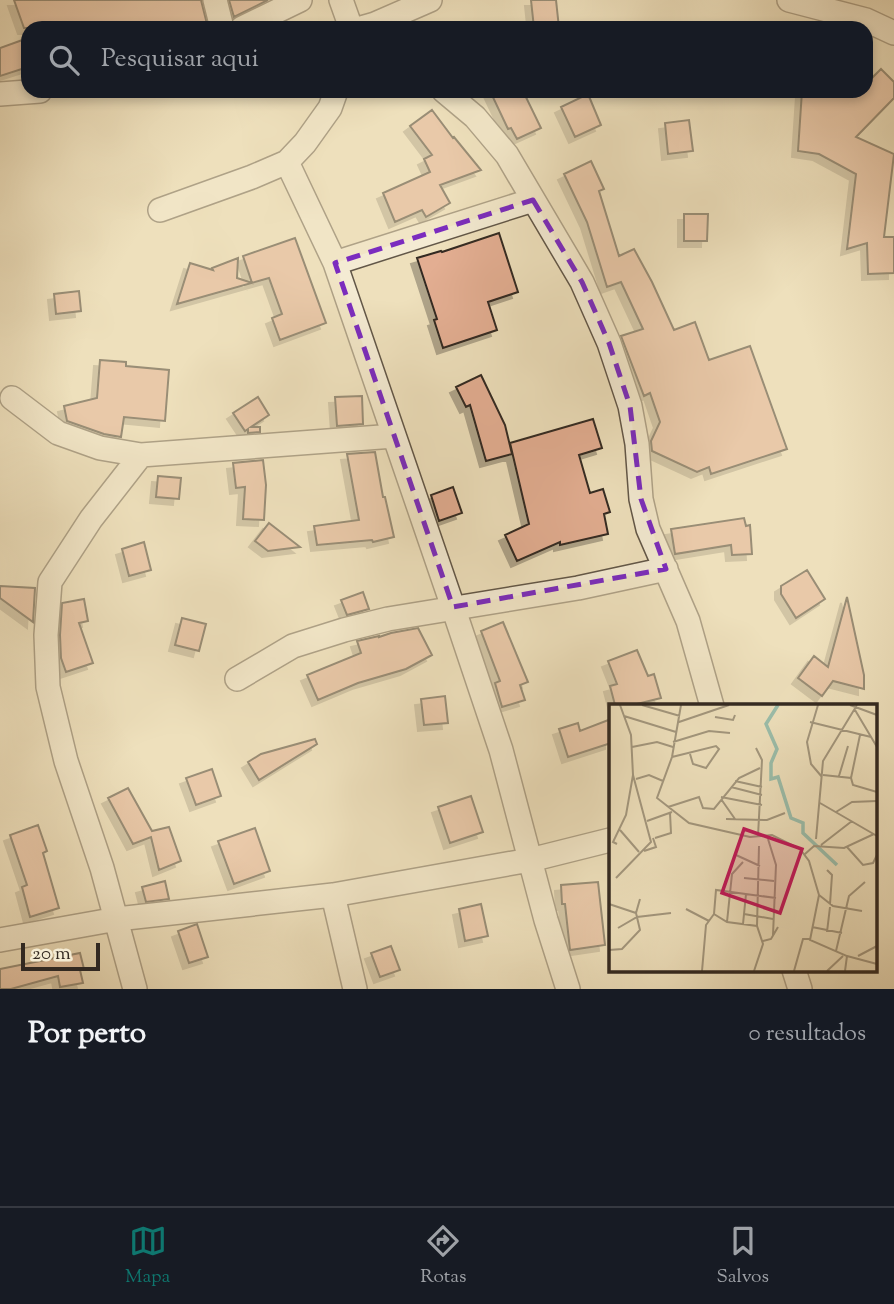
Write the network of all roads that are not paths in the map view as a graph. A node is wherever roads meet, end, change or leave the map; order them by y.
1 (215, 0) edge
2 (300, 0) edge
3 (341, 0) edge
4 (430, 0) edge
5 (789, 0) edge
6 (220, 21) edge
7 (256, 21) edge
8 (348, 21) edge
9 (385, 21) edge
10 (868, 21) edge
11 (873, 23) edge
12 (894, 33) edge
13 (21, 92) edge
14 (0, 94) edge
15 (334, 98) edge
16 (452, 98) edge
17 (286, 162) junction
18 (533, 200) junction
19 (160, 209) dead end
20 (335, 263) junction
21 (12, 398) dead end
22 (394, 436) junction
23 (141, 456) junction
24 (666, 569) junction
25 (453, 607) junction
26 (237, 680) dead end
27 (712, 704) edge
28 (609, 840) edge
29 (530, 860) junction
30 (333, 895) junction
31 (117, 919) junction
32 (0, 940) edge
33 (795, 972) edge
34 (135, 989) edge
35 (355, 989) edge
36 (568, 989) edge
37 (800, 989) edge

1 - 6 street
2 - 7 street
3 - 8 street
4 - 9 street
5 - 10 street
11 - 12 street
13 - 14 street
15 - 17 street
16 - 18 street
17 - 19 street
17 - 20 street
18 - 20 street
18 - 24 street
20 - 22 street
21 - 23 street
22 - 23 street
22 - 25 street
23 - 31 street
24 - 25 street
24 - 27 street
25 - 26 street
25 - 29 street
28 - 29 street
29 - 30 street
29 - 36 street
30 - 31 street
30 - 35 street
31 - 32 street
31 - 34 street
33 - 37 street

